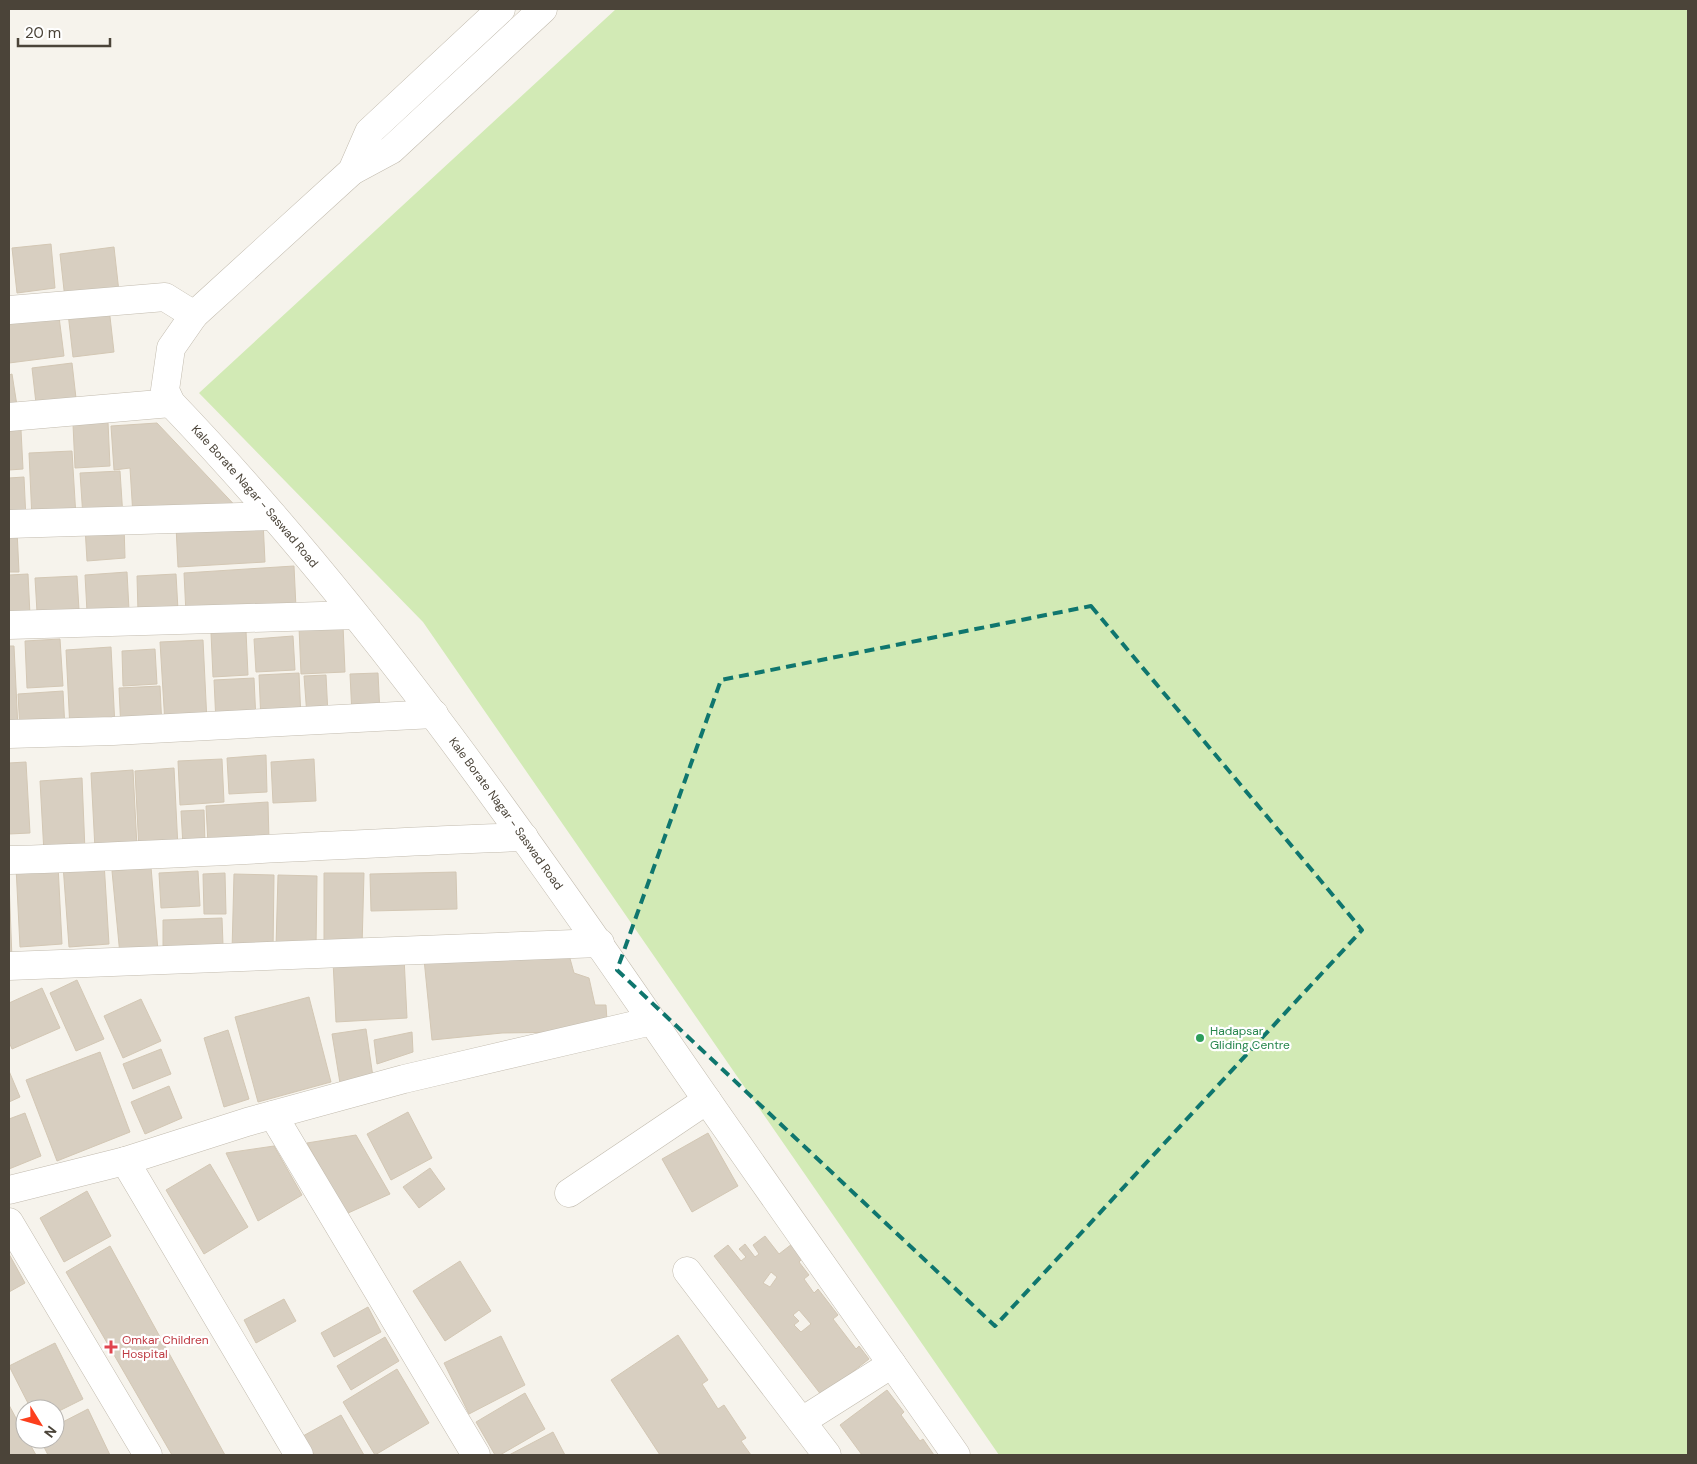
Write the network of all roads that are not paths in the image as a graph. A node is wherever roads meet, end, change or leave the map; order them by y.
1 (501, 9) edge
2 (543, 9) edge
3 (352, 171) junction
4 (9, 310) edge
5 (194, 315) junction
6 (171, 403) junction
7 (9, 417) edge
8 (273, 516) junction
9 (9, 524) edge
10 (355, 615) junction
11 (9, 625) edge
12 (434, 714) junction
13 (9, 734) edge
14 (524, 837) junction
15 (9, 860) edge
16 (600, 943) junction
17 (9, 966) edge
18 (652, 1021) junction
19 (707, 1100) junction
20 (273, 1115) junction
21 (125, 1161) junction
22 (9, 1190) edge
23 (568, 1193) dead end
24 (9, 1222) edge
25 (687, 1271) dead end
26 (892, 1364) junction
27 (802, 1421) junction
28 (148, 1455) edge
29 (300, 1455) edge
30 (476, 1455) edge
31 (826, 1455) edge
32 (956, 1455) edge

1 - 3 street
2 - 3 street
3 - 5 street
4 - 5 street
5 - 6 street
6 - 7 street
6 - 8 street, Kale Borate Nagar - Saswad Road
8 - 9 street
8 - 10 street, Kale Borate Nagar - Saswad Road
10 - 11 street
10 - 12 street, Kale Borate Nagar - Saswad Road
12 - 13 street
12 - 14 street, Kale Borate Nagar - Saswad Road
14 - 15 street
14 - 16 street, Kale Borate Nagar - Saswad Road
16 - 17 street
16 - 18 street, Kale Borate Nagar - Saswad Road
18 - 19 street, Kale Borate Nagar - Saswad Road
18 - 20 street
19 - 23 street
19 - 26 street, Kale Borate Nagar - Saswad Road
20 - 21 street
20 - 30 street
21 - 22 street
21 - 29 street
24 - 28 street
25 - 27 street
26 - 27 street
26 - 32 street, Kale Borate Nagar - Saswad Road
27 - 31 street

